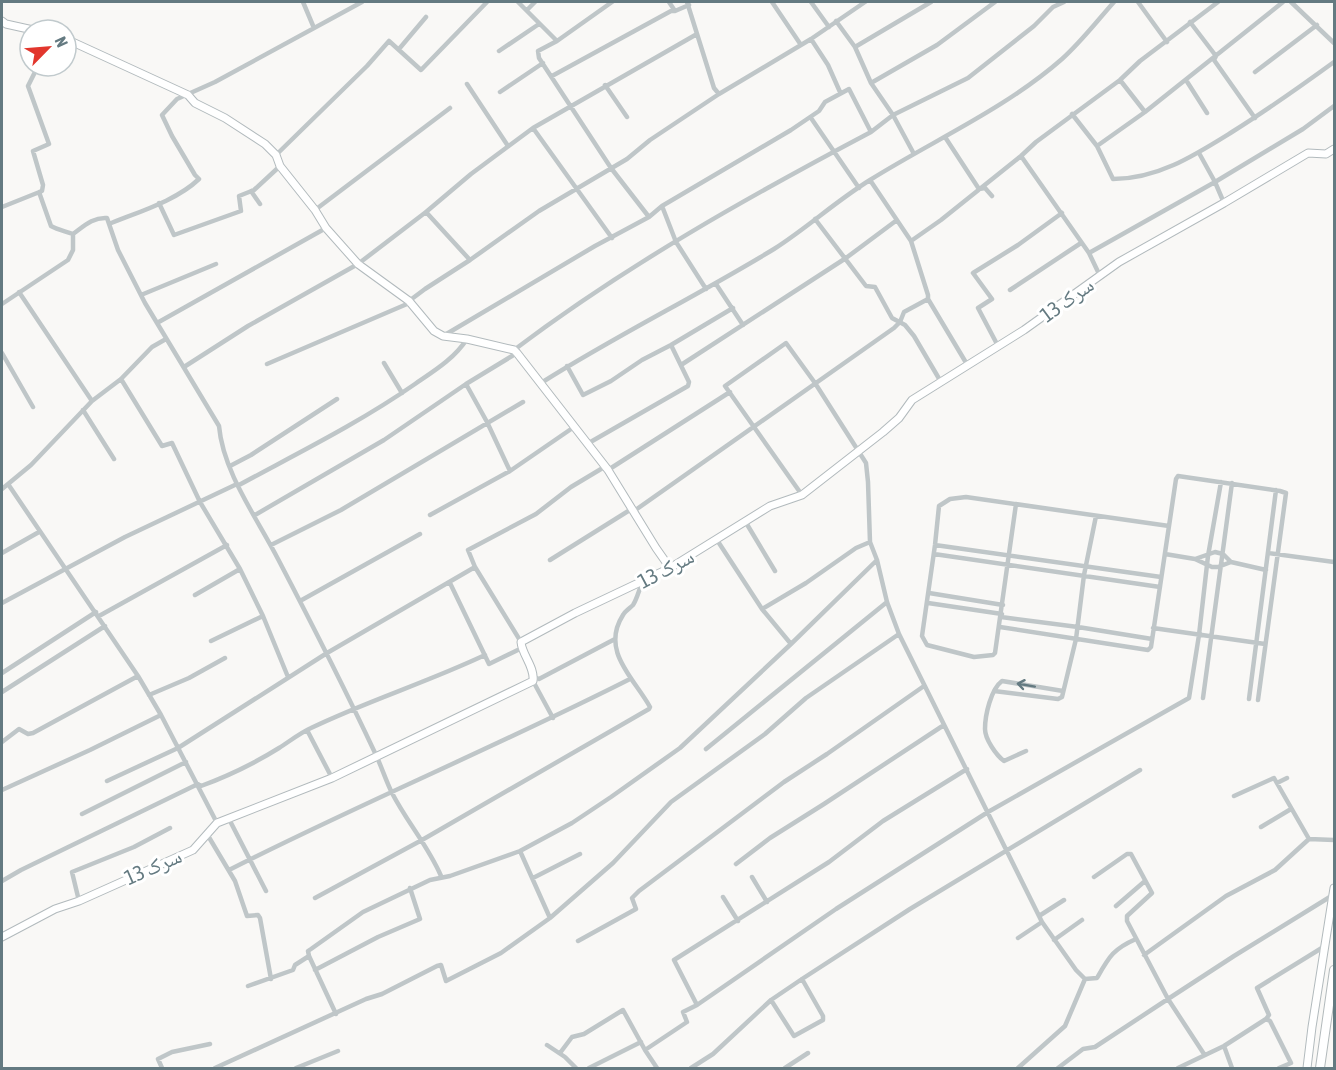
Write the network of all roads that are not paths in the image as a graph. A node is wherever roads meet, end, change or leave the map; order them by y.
1 (303, 2) edge
2 (362, 2) edge
3 (487, 2) edge
4 (518, 2) edge
5 (535, 2) edge
6 (612, 2) edge
7 (669, 2) edge
8 (772, 2) edge
9 (811, 2) edge
10 (852, 2) edge
11 (865, 2) edge
12 (931, 2) edge
13 (995, 2) edge
14 (1064, 2) edge
15 (1114, 2) edge
16 (1138, 2) edge
17 (1218, 2) edge
18 (1283, 2) edge
19 (1291, 2) edge
20 (688, 3) edge
21 (855, 8) junction
22 (527, 10) junction
23 (675, 11) junction
24 (426, 17) dead end
25 (2, 21) edge
26 (836, 21) junction
27 (1190, 22) junction
28 (539, 24) junction
29 (1317, 25) junction
30 (18, 27) edge
31 (829, 27) junction
32 (314, 28) junction
33 (697, 34) junction
34 (811, 39) junction
35 (557, 41) junction
36 (1167, 42) junction
37 (1335, 43) edge
38 (78, 44) edge
39 (801, 45) junction
40 (855, 47) junction
41 (399, 49) junction
42 (499, 51) dead end
43 (1216, 56) junction
44 (1335, 62) edge
45 (543, 63) junction
46 (1255, 72) dead end
47 (552, 76) junction
48 (32, 78) edge
49 (1120, 80) junction
50 (1186, 80) junction
51 (871, 83) junction
52 (467, 84) dead end
53 (605, 85) junction
54 (500, 92) dead end
55 (840, 92) junction
56 (719, 94) junction
57 (189, 95) junction
58 (569, 106) junction
59 (1335, 106) edge
60 (450, 108) dead end
61 (1145, 112) junction
62 (1207, 113) dead end
63 (1072, 114) junction
64 (893, 115) junction
65 (627, 117) dead end
66 (811, 118) junction
67 (1255, 118) junction
68 (533, 128) junction
69 (871, 132) junction
70 (945, 137) junction
71 (508, 146) junction
72 (1096, 146) junction
73 (1335, 149) edge
74 (834, 152) junction
75 (1199, 153) junction
76 (914, 154) junction
77 (276, 155) junction
78 (1022, 156) junction
79 (279, 166) junction
80 (611, 168) junction
81 (870, 180) junction
82 (1215, 182) junction
83 (577, 188) junction
84 (859, 188) junction
85 (979, 189) junction
86 (251, 191) junction
87 (39, 192) junction
88 (992, 196) dead end
89 (159, 203) junction
90 (1224, 203) junction
91 (260, 204) dead end
92 (662, 206) junction
93 (2, 207) edge
94 (315, 210) junction
95 (426, 212) junction
96 (1062, 213) junction
97 (649, 217) junction
98 (815, 219) junction
99 (897, 220) junction
100 (109, 224) junction
101 (326, 228) junction
102 (73, 234) junction
103 (612, 238) junction
104 (911, 241) junction
105 (676, 242) junction
106 (1081, 243) junction
107 (1089, 253) junction
108 (846, 258) junction
109 (470, 260) junction
110 (216, 264) dead end
111 (358, 264) junction
112 (1100, 276) junction
113 (716, 284) junction
114 (706, 289) junction
115 (1010, 290) dead end
116 (18, 292) junction
117 (141, 295) junction
118 (928, 299) junction
119 (409, 300) junction
120 (2, 304) edge
121 (733, 308) junction
122 (900, 322) junction
123 (157, 323) junction
124 (743, 325) junction
125 (443, 336) junction
126 (166, 339) junction
127 (467, 339) junction
128 (671, 345) junction
129 (998, 346) junction
130 (516, 351) junction
131 (2, 353) edge
132 (384, 363) dead end
133 (267, 364) dead end
134 (681, 365) junction
135 (567, 366) junction
136 (968, 366) junction
137 (184, 367) junction
138 (121, 379) junction
139 (941, 382) junction
140 (541, 383) junction
141 (815, 383) junction
142 (466, 384) junction
143 (730, 392) junction
144 (402, 393) junction
145 (338, 399) dead end
146 (92, 400) junction
147 (522, 402) dead end
148 (33, 407) dead end
149 (83, 410) junction
150 (487, 422) junction
151 (754, 426) junction
152 (574, 427) junction
153 (587, 444) junction
154 (858, 451) junction
155 (114, 459) dead end
156 (230, 466) junction
157 (607, 468) junction
158 (510, 471) junction
159 (1221, 482) junction
160 (1232, 483) junction
161 (8, 484) junction
162 (238, 485) junction
163 (2, 489) edge
164 (1276, 490) junction
165 (802, 495) junction
166 (200, 502) junction
167 (1017, 504) junction
168 (633, 509) junction
169 (255, 515) junction
170 (430, 515) dead end
171 (1096, 516) junction
172 (745, 521) junction
173 (1168, 526) junction
174 (39, 532) junction
175 (420, 534) dead end
176 (717, 540) junction
177 (870, 542) junction
178 (227, 545) junction
179 (271, 545) junction
180 (935, 545) junction
181 (2, 553) edge
182 (934, 554) junction
183 (1165, 554) junction
184 (1223, 554) junction
185 (1268, 554) junction
186 (1010, 555) junction
187 (1278, 555) junction
188 (1208, 556) junction
189 (1196, 559) junction
190 (550, 560) dead end
191 (877, 560) junction
192 (1231, 561) junction
193 (1335, 562) edge
194 (1008, 565) junction
195 (1086, 565) junction
196 (1208, 565) junction
197 (1222, 565) junction
198 (476, 567) junction
199 (64, 568) junction
200 (670, 568) junction
201 (240, 569) junction
202 (1266, 570) junction
203 (775, 571) dead end
204 (1084, 575) junction
205 (1161, 577) junction
206 (450, 583) junction
207 (642, 583) junction
208 (1160, 587) junction
209 (929, 593) junction
210 (195, 595) dead end
211 (300, 601) junction
212 (887, 602) junction
213 (2, 603) edge
214 (928, 603) junction
215 (1003, 605) junction
216 (762, 609) junction
217 (97, 614) junction
218 (263, 616) junction
219 (1001, 616) junction
220 (105, 626) junction
221 (1000, 627) junction
222 (1078, 627) junction
223 (1154, 628) junction
224 (899, 633) junction
225 (1199, 635) junction
226 (1211, 637) junction
227 (615, 639) junction
228 (1076, 639) junction
229 (1152, 639) junction
230 (211, 641) dead end
231 (1256, 643) junction
232 (791, 644) junction
233 (1265, 644) junction
234 (521, 645) junction
235 (327, 654) junction
236 (485, 655) junction
237 (225, 658) dead end
238 (2, 672) edge
239 (138, 676) junction
240 (288, 677) junction
241 (533, 679) junction
242 (630, 679) junction
243 (924, 686) junction
244 (994, 691) junction
245 (2, 692) edge
246 (1063, 692) junction
247 (149, 695) junction
248 (1203, 698) dead end
249 (1249, 699) dead end
250 (1258, 700) dead end
251 (352, 708) junction
252 (161, 715) junction
253 (553, 718) junction
254 (944, 725) junction
255 (307, 729) junction
256 (2, 742) edge
257 (178, 748) junction
258 (706, 749) dead end
259 (1026, 751) dead end
260 (377, 757) junction
261 (186, 762) junction
262 (967, 769) junction
263 (1140, 770) dead end
264 (332, 778) junction
265 (1287, 778) dead end
266 (108, 781) dead end
267 (1276, 783) junction
268 (198, 784) junction
269 (2, 790) edge
270 (392, 793) junction
271 (1234, 796) dead end
272 (1291, 809) junction
273 (988, 812) junction
274 (82, 814) dead end
275 (229, 819) junction
276 (217, 823) junction
277 (1261, 827) dead end
278 (170, 828) dead end
279 (207, 834) junction
280 (1309, 839) junction
281 (422, 840) junction
282 (1335, 840) edge
283 (520, 851) junction
284 (1007, 851) junction
285 (580, 854) dead end
286 (251, 859) junction
287 (736, 864) dead end
288 (229, 870) junction
289 (1094, 876) dead end
290 (752, 877) dead end
291 (440, 878) junction
292 (533, 878) junction
293 (2, 881) edge
294 (1145, 881) junction
295 (410, 888) junction
296 (267, 891) dead end
297 (1334, 892) edge
298 (723, 897) dead end
299 (315, 898) dead end
300 (1064, 900) dead end
301 (79, 901) junction
302 (767, 902) junction
303 (1116, 906) dead end
304 (1039, 916) junction
305 (550, 918) junction
306 (1082, 920) dead end
307 (738, 921) junction
308 (1042, 922) junction
309 (2, 937) edge
310 (1018, 938) dead end
311 (1136, 939) junction
312 (578, 940) dead end
313 (1054, 940) junction
314 (1325, 946) junction
315 (1144, 955) junction
316 (309, 956) junction
317 (315, 970) junction
318 (1335, 970) edge
319 (271, 979) junction
320 (802, 979) junction
321 (1085, 979) junction
322 (248, 986) dead end
323 (771, 999) junction
324 (1168, 999) junction
325 (697, 1005) junction
326 (336, 1014) junction
327 (1266, 1019) junction
328 (641, 1042) junction
329 (210, 1044) dead end
330 (547, 1045) dead end
331 (1224, 1046) junction
332 (645, 1050) junction
333 (338, 1051) dead end
334 (560, 1053) junction
335 (808, 1053) dead end
336 (1204, 1054) junction
337 (162, 1068) edge
338 (215, 1068) edge
339 (296, 1068) edge
340 (576, 1068) edge
341 (589, 1068) edge
342 (657, 1068) edge
343 (691, 1068) edge
344 (784, 1068) edge
345 (1018, 1068) edge
346 (1058, 1068) edge
347 (1178, 1068) edge
348 (1232, 1068) edge
349 (1279, 1068) edge
350 (1307, 1068) edge
351 (1320, 1068) edge

1 - 32 street
2 - 32 street
3 - 41 street
4 - 22 street
5 - 22 street
6 - 35 street
7 - 23 street
8 - 39 street
9 - 31 street
10 - 21 street
11 - 21 street
12 - 40 street
13 - 51 street
14 - 64 street
15 - 70 street
16 - 36 street
17 - 27 street
18 - 43 street
19 - 29 street
20 - 23 street
20 - 33 street
21 - 26 street
22 - 28 street
23 - 47 street
24 - 41 street
25 - 30 street
26 - 31 street
26 - 40 street
27 - 36 street
27 - 43 street
28 - 35 street
28 - 42 street
29 - 37 street
29 - 46 street
31 - 34 street
32 - 57 street
33 - 53 street
33 - 56 street
34 - 39 street
34 - 55 street
35 - 45 street
36 - 49 street
38 - 57 street
39 - 56 street
40 - 51 street
41 - 77 street
43 - 50 street
43 - 67 street
44 - 67 street
45 - 47 street
45 - 54 street
47 - 58 street
48 - 87 street
49 - 61 street
49 - 63 street
50 - 61 street
50 - 62 street
51 - 64 street
52 - 71 street
53 - 58 street
53 - 65 street
55 - 66 street
55 - 69 street
56 - 80 street
57 - 77 street
57 - 89 street
58 - 68 street
58 - 80 street
59 - 82 street
60 - 94 street
61 - 72 street
63 - 72 street
63 - 78 street
64 - 69 street
64 - 76 street
66 - 74 street
66 - 92 street
67 - 75 street
68 - 71 street
68 - 83 street
69 - 74 street
70 - 76 street
70 - 85 street
71 - 95 street
72 - 75 street
73 - 90 street, سرک 13
74 - 84 street
74 - 105 street
75 - 82 street
76 - 81 street
77 - 79 street
78 - 85 street
78 - 96 street
79 - 86 street
79 - 94 street
80 - 83 street
80 - 97 street
81 - 84 street
81 - 99 street
82 - 90 street
82 - 107 street
83 - 103 street
83 - 109 street
84 - 98 street
85 - 88 street
85 - 104 street
86 - 89 street
86 - 91 street
87 - 93 street
87 - 102 street
89 - 100 street
90 - 112 street, سرک 13
92 - 97 street
92 - 105 street
94 - 101 street
95 - 109 street
95 - 111 street
96 - 106 street
96 - 129 street
97 - 103 street
98 - 108 street
98 - 113 street
99 - 104 street
99 - 108 street
100 - 102 street
100 - 117 street
101 - 111 street
101 - 123 street
102 - 116 street
103 - 125 street
104 - 118 street
105 - 114 street
105 - 130 street
106 - 107 street
106 - 115 street
107 - 112 street
108 - 122 street
108 - 124 street
109 - 119 street
110 - 117 street
111 - 119 street
111 - 137 street
112 - 129 street, سرک 13
113 - 114 street
113 - 121 street
114 - 135 street
116 - 120 street
116 - 146 street
117 - 123 street
118 - 122 street
118 - 136 street
119 - 125 street
119 - 133 street
121 - 124 street
121 - 128 street
122 - 139 street
122 - 141 street
123 - 126 street
124 - 134 street
125 - 127 street
126 - 137 street
126 - 138 street
127 - 130 street
127 - 144 street
128 - 134 street
128 - 135 street
129 - 136 street, سرک 13
130 - 140 street
130 - 142 street
131 - 148 street
132 - 144 street
134 - 153 street
135 - 140 street
136 - 139 street, سرک 13
137 - 156 street
138 - 146 street
138 - 166 street
139 - 154 street, سرک 13
140 - 152 street
141 - 143 street
141 - 151 street
141 - 154 street
142 - 150 street
142 - 169 street
143 - 151 street
143 - 157 street
144 - 162 street
145 - 156 street
146 - 149 street
147 - 150 street
149 - 155 street
149 - 161 street
150 - 158 street
150 - 179 street
151 - 165 street
151 - 168 street
152 - 153 street
152 - 158 street
153 - 157 street
154 - 165 street, سرک 13
154 - 177 street
156 - 162 street
157 - 168 street
157 - 198 street
158 - 170 street
159 - 160 street
159 - 173 street
159 - 188 street
160 - 164 street
160 - 184 street
161 - 163 street
161 - 174 street
162 - 166 street
162 - 169 street
164 - 185 street
164 - 187 street
165 - 172 street, سرک 13
166 - 178 street
166 - 199 street
167 - 171 street
167 - 180 street
167 - 186 street
168 - 190 street
168 - 200 street
169 - 179 street
171 - 173 street
171 - 195 street
172 - 176 street, سرک 13
172 - 203 street
173 - 183 street
174 - 181 street
174 - 199 street
175 - 211 street
176 - 200 street, سرک 13
176 - 216 street
177 - 191 street
177 - 216 street
178 - 201 street
178 - 217 street
179 - 211 street
180 - 182 street
180 - 186 street
182 - 194 street
182 - 209 street
183 - 189 street
183 - 205 street
184 - 188 street
184 - 192 street
184 - 197 street
185 - 187 street
185 - 202 street
186 - 194 street
186 - 195 street
187 - 193 street
187 - 233 street
188 - 189 street
188 - 196 street
189 - 196 street
191 - 212 street
191 - 232 street
192 - 197 street
192 - 202 street
194 - 204 street
194 - 215 street
195 - 204 street
195 - 205 street
196 - 197 street
196 - 225 street
197 - 226 street
198 - 206 street
198 - 234 street
199 - 213 street
199 - 217 street
200 - 207 street, سرک 13
201 - 210 street
201 - 218 street
202 - 231 street
204 - 208 street
204 - 222 street
205 - 208 street
206 - 235 street
206 - 236 street
207 - 227 street
207 - 234 street, سرک 13
208 - 223 street
209 - 214 street
209 - 215 street
211 - 235 street
212 - 224 street
212 - 258 street
214 - 219 street
214 - 221 street
215 - 219 street
216 - 232 street
217 - 220 street
217 - 238 street
218 - 230 street
218 - 240 street
219 - 221 street
219 - 222 street
220 - 239 street
220 - 245 street
221 - 228 street
222 - 228 street
222 - 229 street
223 - 225 street
223 - 229 street
224 - 243 street
224 - 305 street
225 - 226 street
225 - 273 street
226 - 231 street
226 - 248 street
227 - 241 street
227 - 242 street
228 - 229 street
228 - 246 street
231 - 233 street
231 - 249 street
232 - 283 street
233 - 250 street
234 - 236 street
234 - 241 street
235 - 240 street
235 - 251 street
236 - 251 street
237 - 247 street
239 - 247 street
239 - 256 street
240 - 257 street
241 - 253 street
241 - 260 street, سرک 13
242 - 253 street
242 - 281 street
243 - 254 street
243 - 312 street
244 - 246 street
246 -> 244 street
244 - 259 street
247 - 252 street
251 - 255 street
251 - 260 street
252 - 257 street
252 - 269 street
253 - 270 street
254 - 262 street
254 - 287 street
255 - 264 street
255 - 268 street
257 - 261 street
257 - 266 street
260 - 264 street, سرک 13
260 - 270 street
261 - 268 street
261 - 274 street
262 - 273 street
262 - 302 street
263 - 284 street
264 - 275 street, سرک 13
265 - 267 street
267 - 271 street
267 - 272 street
268 - 276 street
268 - 293 street
270 - 281 street
270 - 286 street
272 - 277 street
272 - 280 street
273 - 284 street
273 - 325 street
275 - 276 street, سرک 13
275 - 286 street
276 - 279 street, سرک 13
278 - 301 street
279 - 288 street
279 - 301 street, سرک 13
280 - 282 street
280 - 315 street
281 - 291 street
281 - 299 street
283 - 291 street
283 - 292 street
284 - 304 street
284 - 320 street
285 - 292 street
286 - 288 street
286 - 296 street
288 - 319 street
289 - 294 street
290 - 302 street
291 - 295 street
292 - 305 street
294 - 303 street
294 - 311 street
295 - 316 street
295 - 317 street
297 - 314 street
297 - 324 street
298 - 307 street
300 - 304 street
301 - 309 street, سرک 13
302 - 307 street
304 - 308 street
305 - 326 street
306 - 313 street
307 - 325 street
308 - 310 street
308 - 313 street
311 - 315 street
311 - 321 street
313 - 321 street
314 - 327 street
314 - 350 street
315 - 324 street
316 - 317 street
316 - 319 street
317 - 326 street
318 - 351 main road
319 - 322 street
320 - 323 street
320 - 323 street
321 - 345 street
323 - 343 street
324 - 336 street
324 - 346 street
325 - 332 street
326 - 338 street
327 - 331 street
327 - 349 street
328 - 332 street
328 - 334 street
328 - 341 street
329 - 337 street
330 - 334 street
331 - 336 street
331 - 348 street
332 - 342 street
333 - 339 street
334 - 340 street
335 - 344 street
336 - 347 street

